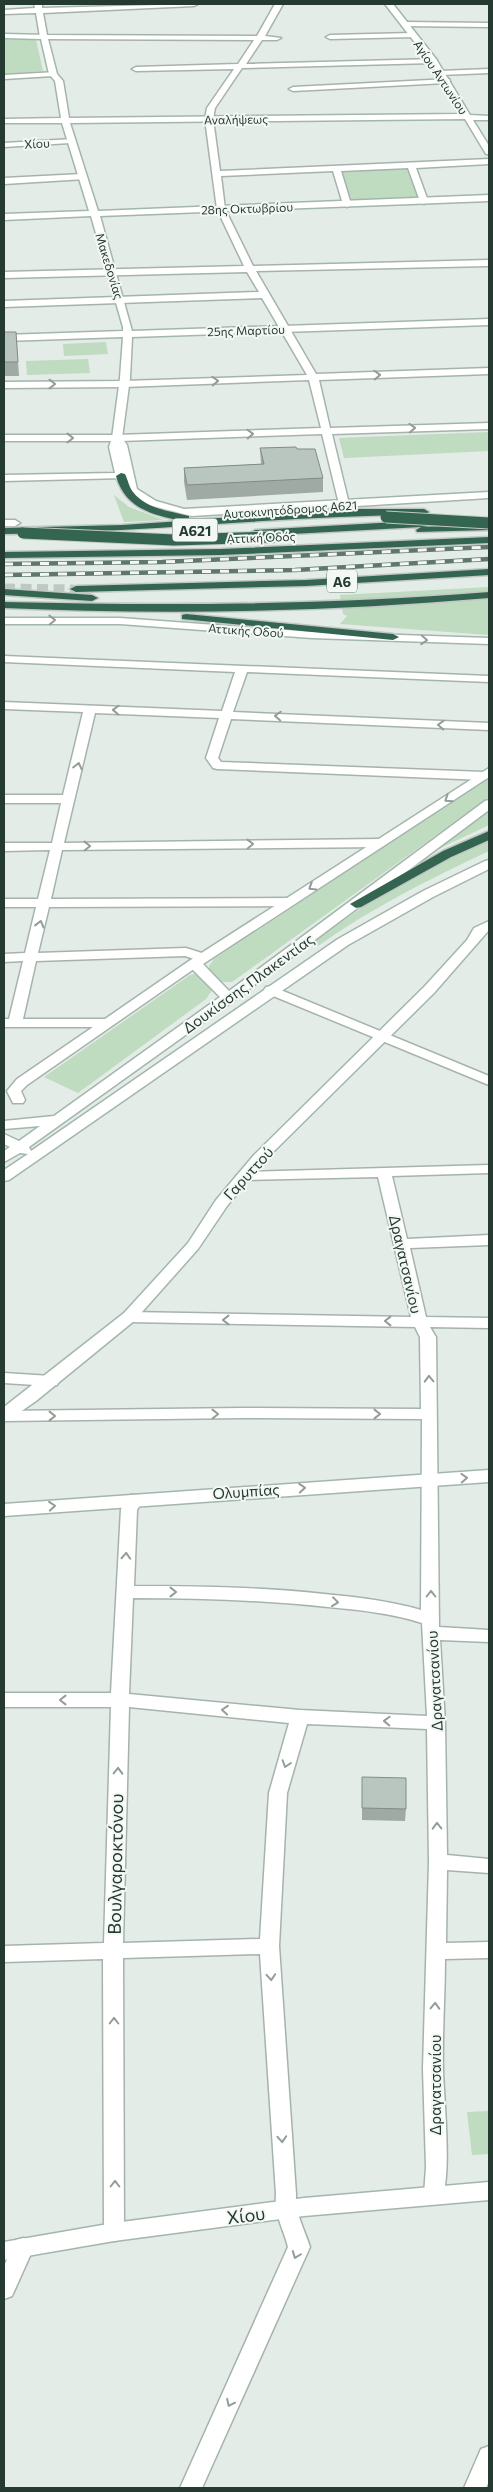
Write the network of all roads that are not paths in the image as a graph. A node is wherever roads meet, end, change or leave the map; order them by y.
1 (194, 4) edge
2 (279, 4) edge
3 (389, 4) edge
4 (141, 5) edge
5 (39, 7) edge
6 (4, 12) edge
7 (405, 24) junction
8 (489, 25) edge
9 (412, 35) junction
10 (4, 36) edge
11 (44, 37) junction
12 (330, 37) dead end
13 (259, 38) junction
14 (277, 38) dead end
15 (434, 61) junction
16 (238, 66) junction
17 (136, 69) dead end
18 (489, 71) edge
19 (440, 73) junction
20 (53, 74) junction
21 (4, 77) edge
22 (446, 81) junction
23 (293, 89) dead end
24 (468, 117) junction
25 (489, 118) edge
26 (209, 119) junction
27 (65, 120) junction
28 (4, 121) edge
29 (70, 142) junction
30 (4, 145) edge
31 (489, 152) edge
32 (489, 162) edge
33 (411, 165) junction
34 (336, 169) junction
35 (216, 174) junction
36 (82, 177) junction
37 (4, 180) edge
38 (489, 198) edge
39 (424, 201) junction
40 (347, 204) junction
41 (221, 209) junction
42 (94, 213) junction
43 (4, 217) edge
44 (489, 263) edge
45 (250, 269) junction
46 (111, 272) junction
47 (4, 275) edge
48 (265, 295) junction
49 (121, 300) junction
50 (4, 304) edge
51 (489, 322) edge
52 (283, 328) junction
53 (128, 334) junction
54 (4, 338) edge
55 (489, 371) edge
56 (313, 377) junction
57 (124, 384) junction
58 (4, 385) edge
59 (489, 426) edge
60 (327, 431) junction
61 (4, 438) edge
62 (117, 438) junction
63 (120, 476) junction
64 (4, 478) edge
65 (489, 495) edge
66 (344, 504) junction
67 (386, 514) junction
68 (489, 518) edge
69 (211, 521) junction
70 (489, 525) edge
71 (4, 532) edge
72 (4, 540) edge
73 (489, 540) edge
74 (4, 555) edge
75 (30, 555) junction
76 (489, 572) edge
77 (489, 582) edge
78 (74, 590) tunnel mouth
79 (4, 592) edge
80 (489, 594) edge
81 (473, 597) junction
82 (489, 601) edge
83 (88, 603) junction
84 (4, 605) edge
85 (4, 621) edge
86 (393, 638) junction
87 (489, 641) edge
88 (4, 659) edge
89 (242, 669) junction
90 (489, 679) edge
91 (4, 704) edge
92 (90, 709) junction
93 (228, 714) junction
94 (489, 727) edge
95 (487, 774) edge
96 (4, 799) edge
97 (70, 799) junction
98 (489, 804) edge
99 (489, 835) edge
100 (381, 842) junction
101 (58, 846) junction
102 (4, 847) edge
103 (489, 864) edge
104 (45, 902) junction
105 (288, 902) junction
106 (4, 903) edge
107 (356, 904) junction
108 (489, 925) edge
109 (4, 958) edge
110 (31, 958) junction
111 (195, 958) junction
112 (271, 990) junction
113 (228, 998) junction
114 (10, 1023) edge
115 (108, 1023) junction
116 (383, 1035) junction
117 (489, 1081) edge
118 (18, 1100) dead end
119 (58, 1120) junction
120 (4, 1125) edge
121 (4, 1138) edge
122 (9, 1153) edge
123 (29, 1159) junction
124 (489, 1169) edge
125 (384, 1173) junction
126 (243, 1176) junction
127 (4, 1177) edge
128 (489, 1240) edge
129 (402, 1244) junction
130 (129, 1317) junction
131 (420, 1322) junction
132 (489, 1323) edge
133 (4, 1378) edge
134 (51, 1381) junction
135 (430, 1414) junction
136 (4, 1416) edge
137 (489, 1476) edge
138 (430, 1479) junction
139 (136, 1499) junction
140 (4, 1510) edge
141 (125, 1592) junction
142 (432, 1626) junction
143 (489, 1636) edge
144 (4, 1700) edge
145 (120, 1700) junction
146 (300, 1717) junction
147 (436, 1722) junction
148 (438, 1862) junction
149 (489, 1866) edge
150 (269, 1946) junction
151 (489, 1950) edge
152 (113, 1951) junction
153 (437, 1951) junction
154 (4, 1954) edge
155 (489, 2191) edge
156 (434, 2194) junction
157 (285, 2210) junction
158 (114, 2232) junction
159 (14, 2249) edge
160 (4, 2289) edge
161 (489, 2456) edge
162 (191, 2488) edge
163 (475, 2488) edge

1 - 4 street
2 - 13 street
3 - 7 street, Αγίου Αντωνίου
4 - 5 street
5 - 6 street
5 - 11 street, Μακεδονίας
7 - 8 street
7 - 9 street, Αγίου Αντωνίου
9 - 12 street
9 - 15 street, Αγίου Αντωνίου
10 - 11 street
11 - 13 street
11 - 20 street, Μακεδονίας
13 - 14 street
13 - 16 street
15 - 16 street
15 - 19 street, Αγίου Αντωνίου
16 - 17 street
16 - 26 street
18 - 19 street
19 - 22 street, Αγίου Αντωνίου
20 - 21 street
20 - 27 street, Μακεδονίας
22 - 23 street
22 - 24 street, Αγίου Αντωνίου
24 - 25 street, Αναλήψεως
24 - 26 street, Αναλήψεως
24 - 31 street, Αγίου Αντωνίου
26 - 27 street, Αναλήψεως
26 - 35 street
27 - 28 street, Αναλήψεως
27 - 29 street, Μακεδονίας
29 - 30 street, Χίου
29 - 36 street, Μακεδονίας
32 - 33 street
33 - 34 street
33 - 39 street
34 - 35 street
34 - 40 street
35 - 41 street
36 - 37 street
36 - 42 street, Μακεδονίας
38 - 39 street, 28ης Οκτωβρίου
39 - 40 street, 28ης Οκτωβρίου
40 - 41 street, 28ης Οκτωβρίου
41 - 42 street, 28ης Οκτωβρίου
41 - 45 street
42 - 43 street, 28ης Οκτωβρίου
42 - 46 street, Μακεδονίας
44 - 45 street
45 - 46 street
45 - 48 street
46 - 47 street
46 - 49 street, Μακεδονίας
48 - 49 street
48 - 52 street
49 - 50 street
49 - 53 street, Μακεδονίας
51 - 52 street, 25ης Μαρτίου
52 - 53 street, 25ης Μαρτίου
52 - 56 street
53 - 54 street, 25ης Μαρτίου
53 - 57 street, Μακεδονίας
56 -> 55 street
57 -> 56 street
56 - 60 street
58 -> 57 street
57 - 62 street, Μακεδονίας
60 -> 59 street
62 -> 60 street
60 - 66 street
61 -> 62 street
62 - 63 street, Μακεδονίας
62 - 66 street, Μακεδονίας
63 - 64 street
63 - 69 highway
65 - 66 street, Μακεδονίας
67 - 68 highway
67 - 69 highway
67 - 70 highway, Αυτοκινητόδρομος Α621 / Α621, bridge
67 - 72 highway, Αυτοκινητόδρομος Α621 / Α621
68 - 75 highway
69 - 71 highway
70 - 71 highway, bridge
73 - 75 highway, Αττική Οδός / Α6
74 - 75 highway, Αττική Οδός / Α6
76 - 78 highway, Α6
77 - 83 highway
79 - 83 highway
80 - 81 highway
81 - 82 highway
81 - 83 highway
81 - 83 highway
83 - 84 highway
83 - 86 highway
85 -> 86 street, Αττικής Οδού
86 -> 87 street, Αττικής Οδού
88 - 89 street
89 - 90 street
89 - 93 street
91 - 92 street
93 -> 92 street
97 -> 92 street
94 -> 93 street
93 - 95 street
95 -> 100 street
96 - 97 street
97 - 101 street
98 - 107 street, Δουκίσσης Πλακεντίας
99 - 107 highway
101 -> 100 street
100 -> 105 street
101 - 102 street
101 - 104 street
103 - 112 street, Δουκίσσης Πλακεντίας
104 - 105 street
104 - 106 street
110 -> 104 street
105 - 111 street
107 - 113 street, Δουκίσσης Πλακεντίας
108 - 116 street, Γαρυττού
109 - 110 street
110 - 111 street
110 - 114 street
111 - 113 street
111 - 115 street
112 - 116 street
112 - 123 street, Δουκίσσης Πλακεντίας
113 - 119 street, Δουκίσσης Πλακεντίας
114 - 115 street
115 - 118 street
116 - 117 street
116 - 126 street, Γαρυττού
119 - 120 street
119 - 122 street, Δουκίσσης Πλακεντίας
121 - 122 street
122 - 123 street
123 - 127 street, Δουκίσσης Πλακεντίας
124 - 125 street
125 - 126 street
125 - 129 street, Δραγατσανίου
126 - 130 street, Γαρυττού
128 - 129 street
129 - 131 street, Δραγατσανίου
131 -> 130 street
130 - 134 street, Γαρυττού
131 - 132 street
135 -> 131 street, Δραγατσανίου
133 - 134 street
134 - 136 street, Γαρυττού
136 -> 135 street
135 - 138 street, Δραγατσανίου
138 -> 137 street, Ολυμπίας
139 -> 138 street, Ολυμπίας
142 -> 138 street, Δραγατσανίου
140 -> 139 street, Ολυμπίας
141 -> 139 street, Βουλγαροκτόνου
141 -> 142 street
141 - 145 street, Βουλγαροκτόνου
142 - 143 street
142 - 147 street, Δραγατσανίου
145 -> 144 street
146 -> 145 street
152 -> 145 street, Βουλγαροκτόνου
147 -> 146 street
146 -> 150 street
148 -> 147 street, Δραγατσανίου
148 - 149 street
148 - 153 street, Δραγατσανίου
150 - 152 street
150 -> 157 street
151 - 153 street
152 - 154 street
158 -> 152 street, Βουλγαροκτόνου
156 -> 153 street, Δραγατσανίου
155 - 156 street, Χίου
156 - 157 street, Χίου
157 - 158 street, Χίου
157 -> 162 street
158 - 159 street, Χίου
159 - 160 street
161 - 163 street

